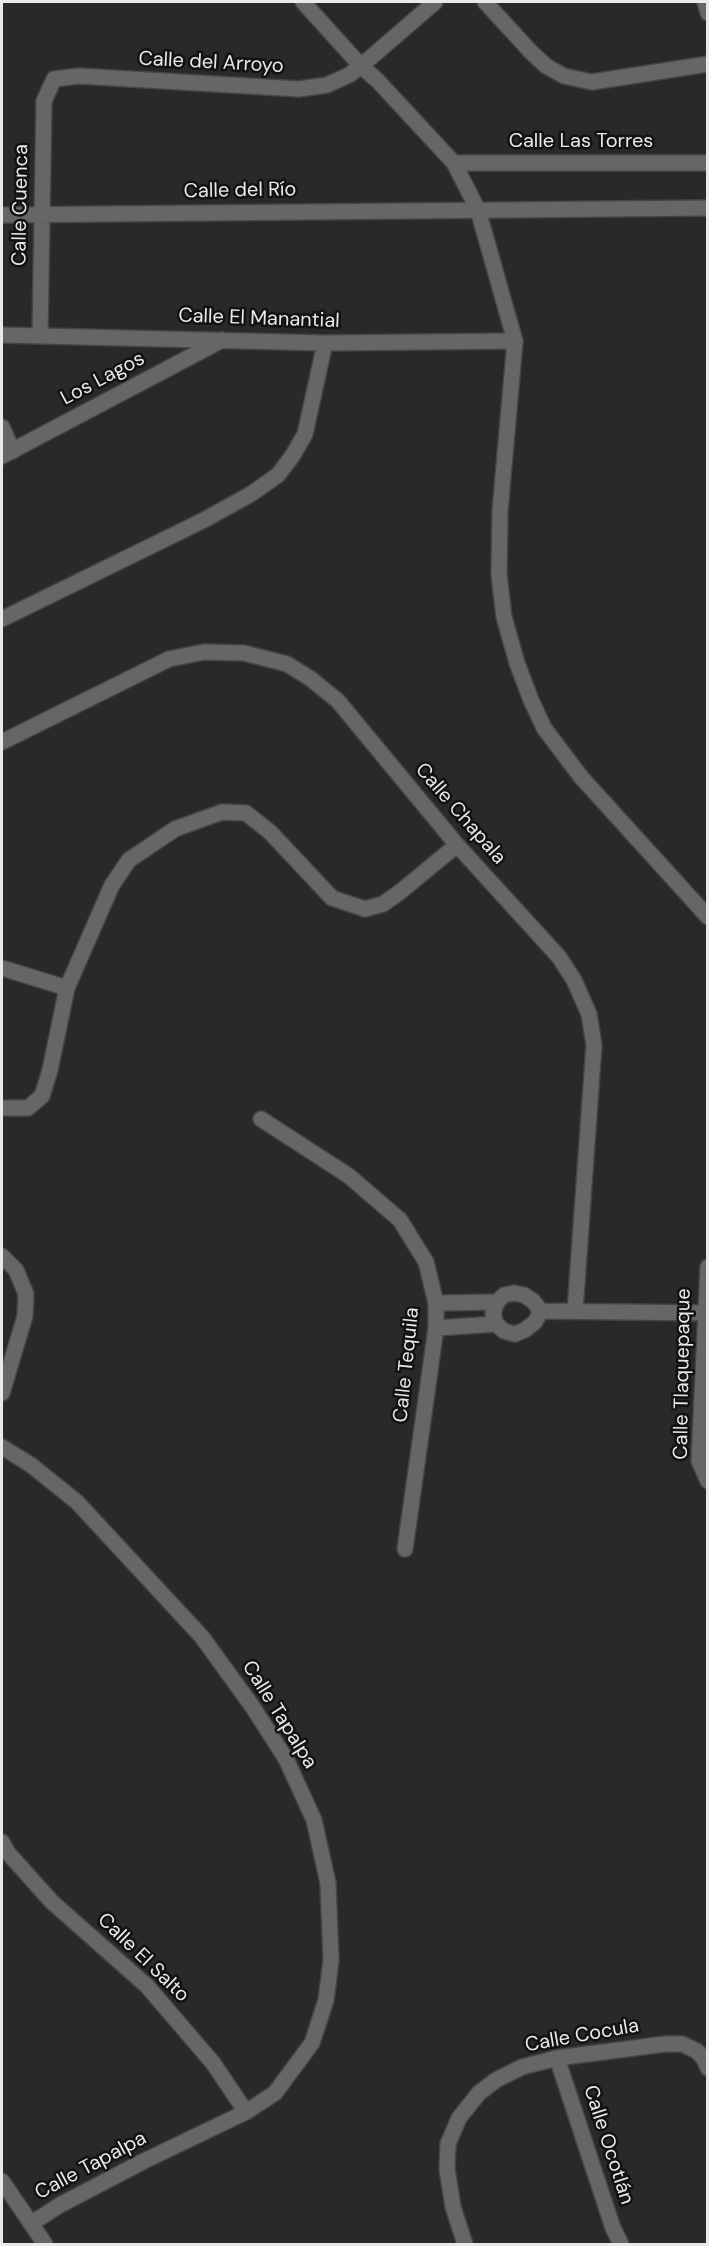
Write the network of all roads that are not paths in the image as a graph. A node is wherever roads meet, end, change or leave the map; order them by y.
1 (303, 2) edge
2 (435, 2) edge
3 (485, 2) edge
4 (705, 2) edge
5 (708, 13) edge
6 (708, 64) edge
7 (361, 66) junction
8 (54, 79) joint
9 (454, 163) junction
10 (708, 163) edge
11 (708, 208) edge
12 (478, 210) junction
13 (40, 214) junction
14 (2, 215) edge
15 (2, 335) edge
16 (40, 335) junction
17 (224, 339) junction
18 (515, 341) junction
19 (325, 343) junction
20 (2, 427) edge
21 (7, 454) edge
22 (2, 619) edge
23 (2, 742) edge
24 (457, 845) junction
25 (708, 917) edge
26 (2, 968) edge
27 (67, 988) junction
28 (2, 1108) edge
29 (261, 1119) dead end
30 (2, 1256) edge
31 (708, 1267) edge
32 (436, 1302) junction
33 (497, 1302) junction
34 (541, 1311) junction
35 (575, 1311) junction
36 (706, 1313) edge
37 (496, 1324) junction
38 (436, 1328) junction
39 (2, 1393) edge
40 (2, 1447) edge
41 (708, 1481) edge
42 (405, 1550) dead end
43 (2, 1842) edge
44 (557, 2058) junction
45 (708, 2068) edge
46 (246, 2112) junction
47 (2, 2181) edge
48 (32, 2223) junction
49 (45, 2244) edge
50 (465, 2244) edge
51 (621, 2244) edge

1 - 7 street
2 - 7 street, Calle del Arroyo
3 - 6 street
4 - 5 street
7 - 8 street, Calle del Arroyo
7 - 9 street
8 - 13 street, Calle Cuenca
9 - 10 street, Calle Las Torres
9 - 12 street
11 - 12 street
12 - 13 street, Calle del Río
12 - 18 street
13 - 14 street, Calle del Río
13 - 16 street, Calle Cuenca
15 - 16 street, Calle El Manantial
16 - 17 street, Calle El Manantial
17 - 19 street, Calle El Manantial
17 - 21 street, Los Lagos
18 - 19 street, Calle El Manantial
18 - 25 street
19 - 22 street
20 - 21 street
23 - 24 street, Calle Chapala
24 - 27 street
24 - 35 street, Calle Chapala
26 - 27 street
27 - 28 street
29 - 32 street, Calle Tequila
30 - 39 street
31 - 36 street, Calle Tlaquepaque
32 - 33 street
32 - 38 street, Calle Tequila
33 - 34 street
33 - 37 street
34 - 35 street
34 - 37 street
35 - 36 street
36 - 41 street, Calle Tlaquepaque
37 - 38 street
38 - 42 street, Calle Tequila
40 - 46 street, Calle Tapalpa
43 - 46 street, Calle El Salto
44 - 45 street, Calle Cocula
44 - 50 street, Calle Cocula
44 - 51 street, Calle Ocotlán
46 - 48 street, Calle Tapalpa
47 - 48 street
48 - 49 street

